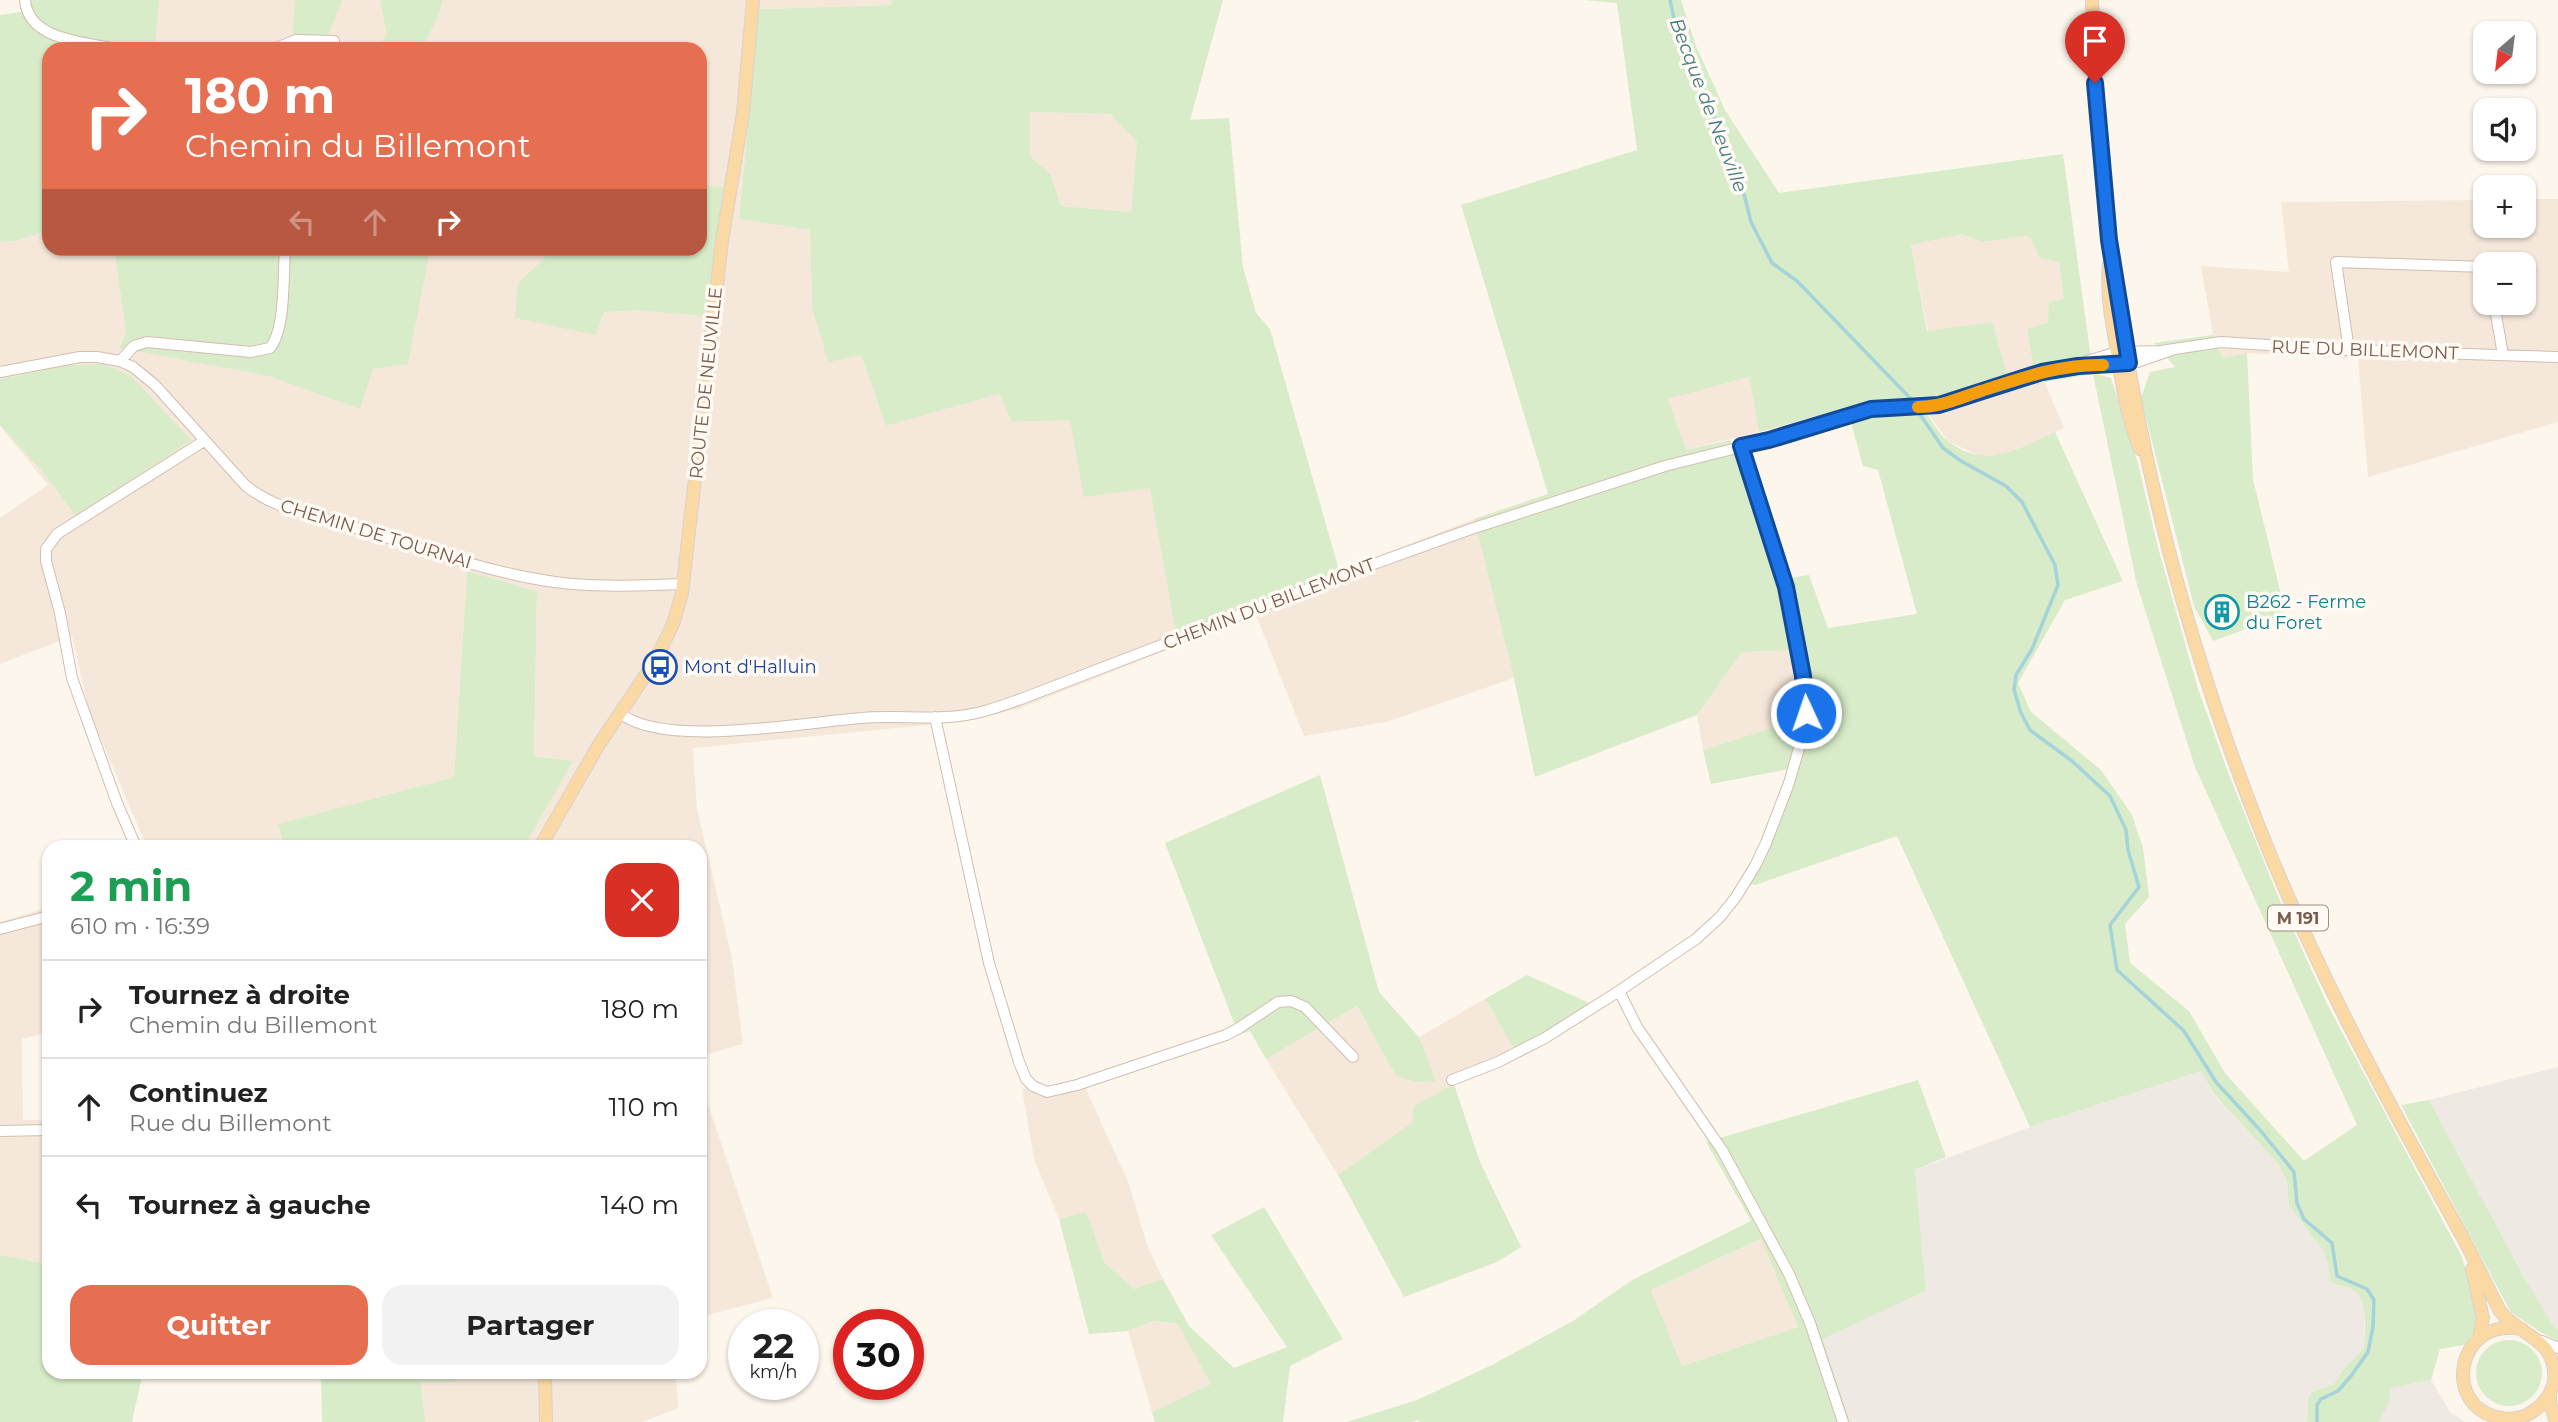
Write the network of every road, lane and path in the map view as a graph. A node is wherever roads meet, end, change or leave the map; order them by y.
1 (25, 0) edge
2 (753, 0) edge
3 (2092, 0) edge
4 (334, 41) dead end
5 (88, 42) edge
6 (291, 42) edge
7 (284, 256) edge
8 (2473, 267) edge
9 (2496, 315) edge
10 (2349, 350) junction
11 (2503, 355) junction
12 (2123, 357) junction
13 (2558, 357) edge
14 (120, 361) junction
15 (0, 372) edge
16 (1913, 406) joint
17 (204, 441) junction
18 (1741, 446) junction
19 (684, 584) junction
20 (620, 713) junction
21 (935, 717) junction
22 (598, 746) junction
23 (133, 840) edge
24 (535, 840) edge
25 (544, 840) edge
26 (42, 918) edge
27 (0, 929) edge
28 (1619, 991) junction
29 (1353, 1057) dead end
30 (1452, 1080) dead end
31 (42, 1130) edge
32 (0, 1131) edge
33 (2465, 1241) junction
34 (2522, 1329) junction
35 (2479, 1338) junction
36 (2542, 1341) junction
37 (2558, 1348) edge
38 (545, 1379) edge
39 (2554, 1384) edge
40 (2514, 1419) junction
41 (545, 1422) edge
42 (1843, 1422) edge
43 (2527, 1422) edge
44 (2556, 1422) edge

1 - 5 street
2 - 19 main road, ROUTE DE NEUVILLE
3 - 12 main road, M 191
4 - 6 street
7 - 14 street
8 - 10 street
9 - 11 street
10 - 11 street, RUE DU BILLEMONT
10 - 12 street, RUE DU BILLEMONT
11 - 13 street, RUE DU BILLEMONT
12 - 16 street, RUE DU BILLEMONT
12 - 33 main road, M 191
14 - 15 street, CHEMIN DE TOURNAI
14 - 17 street, CHEMIN DE TOURNAI
16 - 18 street, CHEMIN DU BILLEMONT
17 - 19 street, CHEMIN DE TOURNAI
17 - 23 street
18 - 21 street, CHEMIN DU BILLEMONT
18 - 28 street
19 - 20 main road, ROUTE DE NEUVILLE
20 - 21 street, CHEMIN DU BILLEMONT
20 - 22 main road, ROUTE DE NEUVILLE
21 - 29 street
22 - 24 main road, ROUTE DE NEUVILLE
22 - 25 main road, ROUTE DE NEUVILLE
26 - 27 street
28 - 30 street
28 - 42 street
31 - 32 street
33 - 34 main road, M 191
33 - 35 main road, M 191
34 - 35 main road
34 - 36 main road
35 - 40 main road
36 - 37 street
36 - 39 main road
38 - 41 main road
39 - 40 main road
39 - 44 main road
40 - 43 main road

